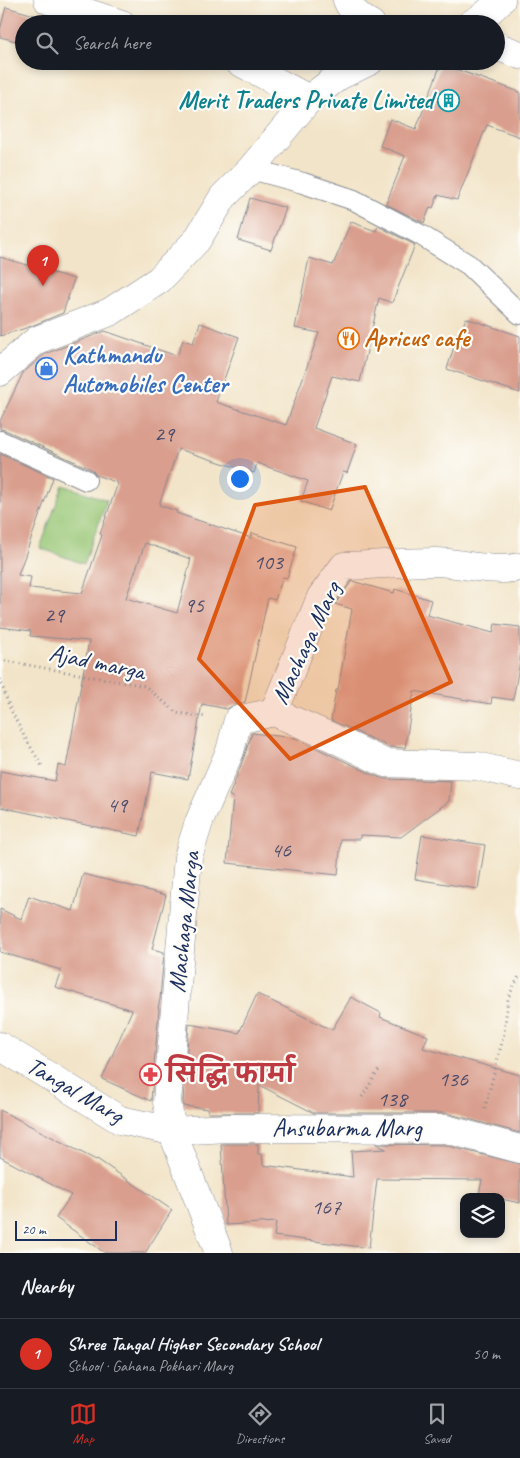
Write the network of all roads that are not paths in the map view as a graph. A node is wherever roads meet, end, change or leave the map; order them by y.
1 (48, 0) edge
2 (347, 0) edge
3 (501, 0) edge
4 (94, 15) edge
5 (359, 15) edge
6 (485, 15) edge
7 (505, 49) edge
8 (520, 55) edge
9 (255, 70) edge
10 (351, 70) edge
11 (309, 99) junction
12 (251, 168) junction
13 (520, 314) edge
14 (0, 372) edge
15 (0, 441) edge
16 (86, 480) dead end
17 (520, 566) edge
18 (274, 712) junction
19 (238, 720) joint
20 (520, 776) edge
21 (0, 1046) edge
22 (172, 1131) junction
23 (520, 1149) edge
24 (219, 1253) edge

1 - 4 street
2 - 5 street
3 - 6 street
7 - 8 street
9 - 11 street
10 - 11 street
11 - 12 street
12 - 13 lane
12 - 14 street
15 - 16 lane
17 - 18 street, Machaga Marg
18 - 19 street, Machaga Marg
18 - 20 street
19 - 22 street, Machaga Marga
21 - 22 street, Tangal Marg
22 - 23 street, Ansubarma Marg
22 - 24 street

